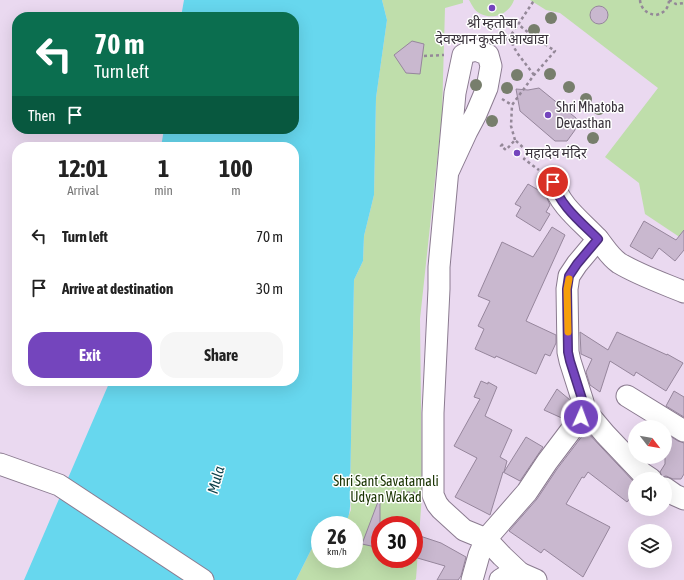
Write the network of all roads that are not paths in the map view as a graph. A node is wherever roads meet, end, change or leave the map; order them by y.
1 (448, 172) junction
2 (553, 182) road end
3 (598, 239) junction
4 (684, 292) edge
5 (628, 396) dead end
6 (584, 409) junction
7 (684, 431) edge
8 (0, 464) edge
9 (641, 472) edge
10 (672, 493) edge
11 (684, 499) edge
12 (486, 539) junction
13 (528, 577) edge
14 (203, 580) edge
15 (472, 580) edge
16 (500, 580) edge

1 - 1 street
1 - 12 street
2 - 3 street
3 - 4 street
3 - 6 street
5 - 7 street
6 - 9 street
6 - 12 street
8 - 14 street
10 - 11 street
12 - 13 street
12 - 15 street
13 - 16 street

